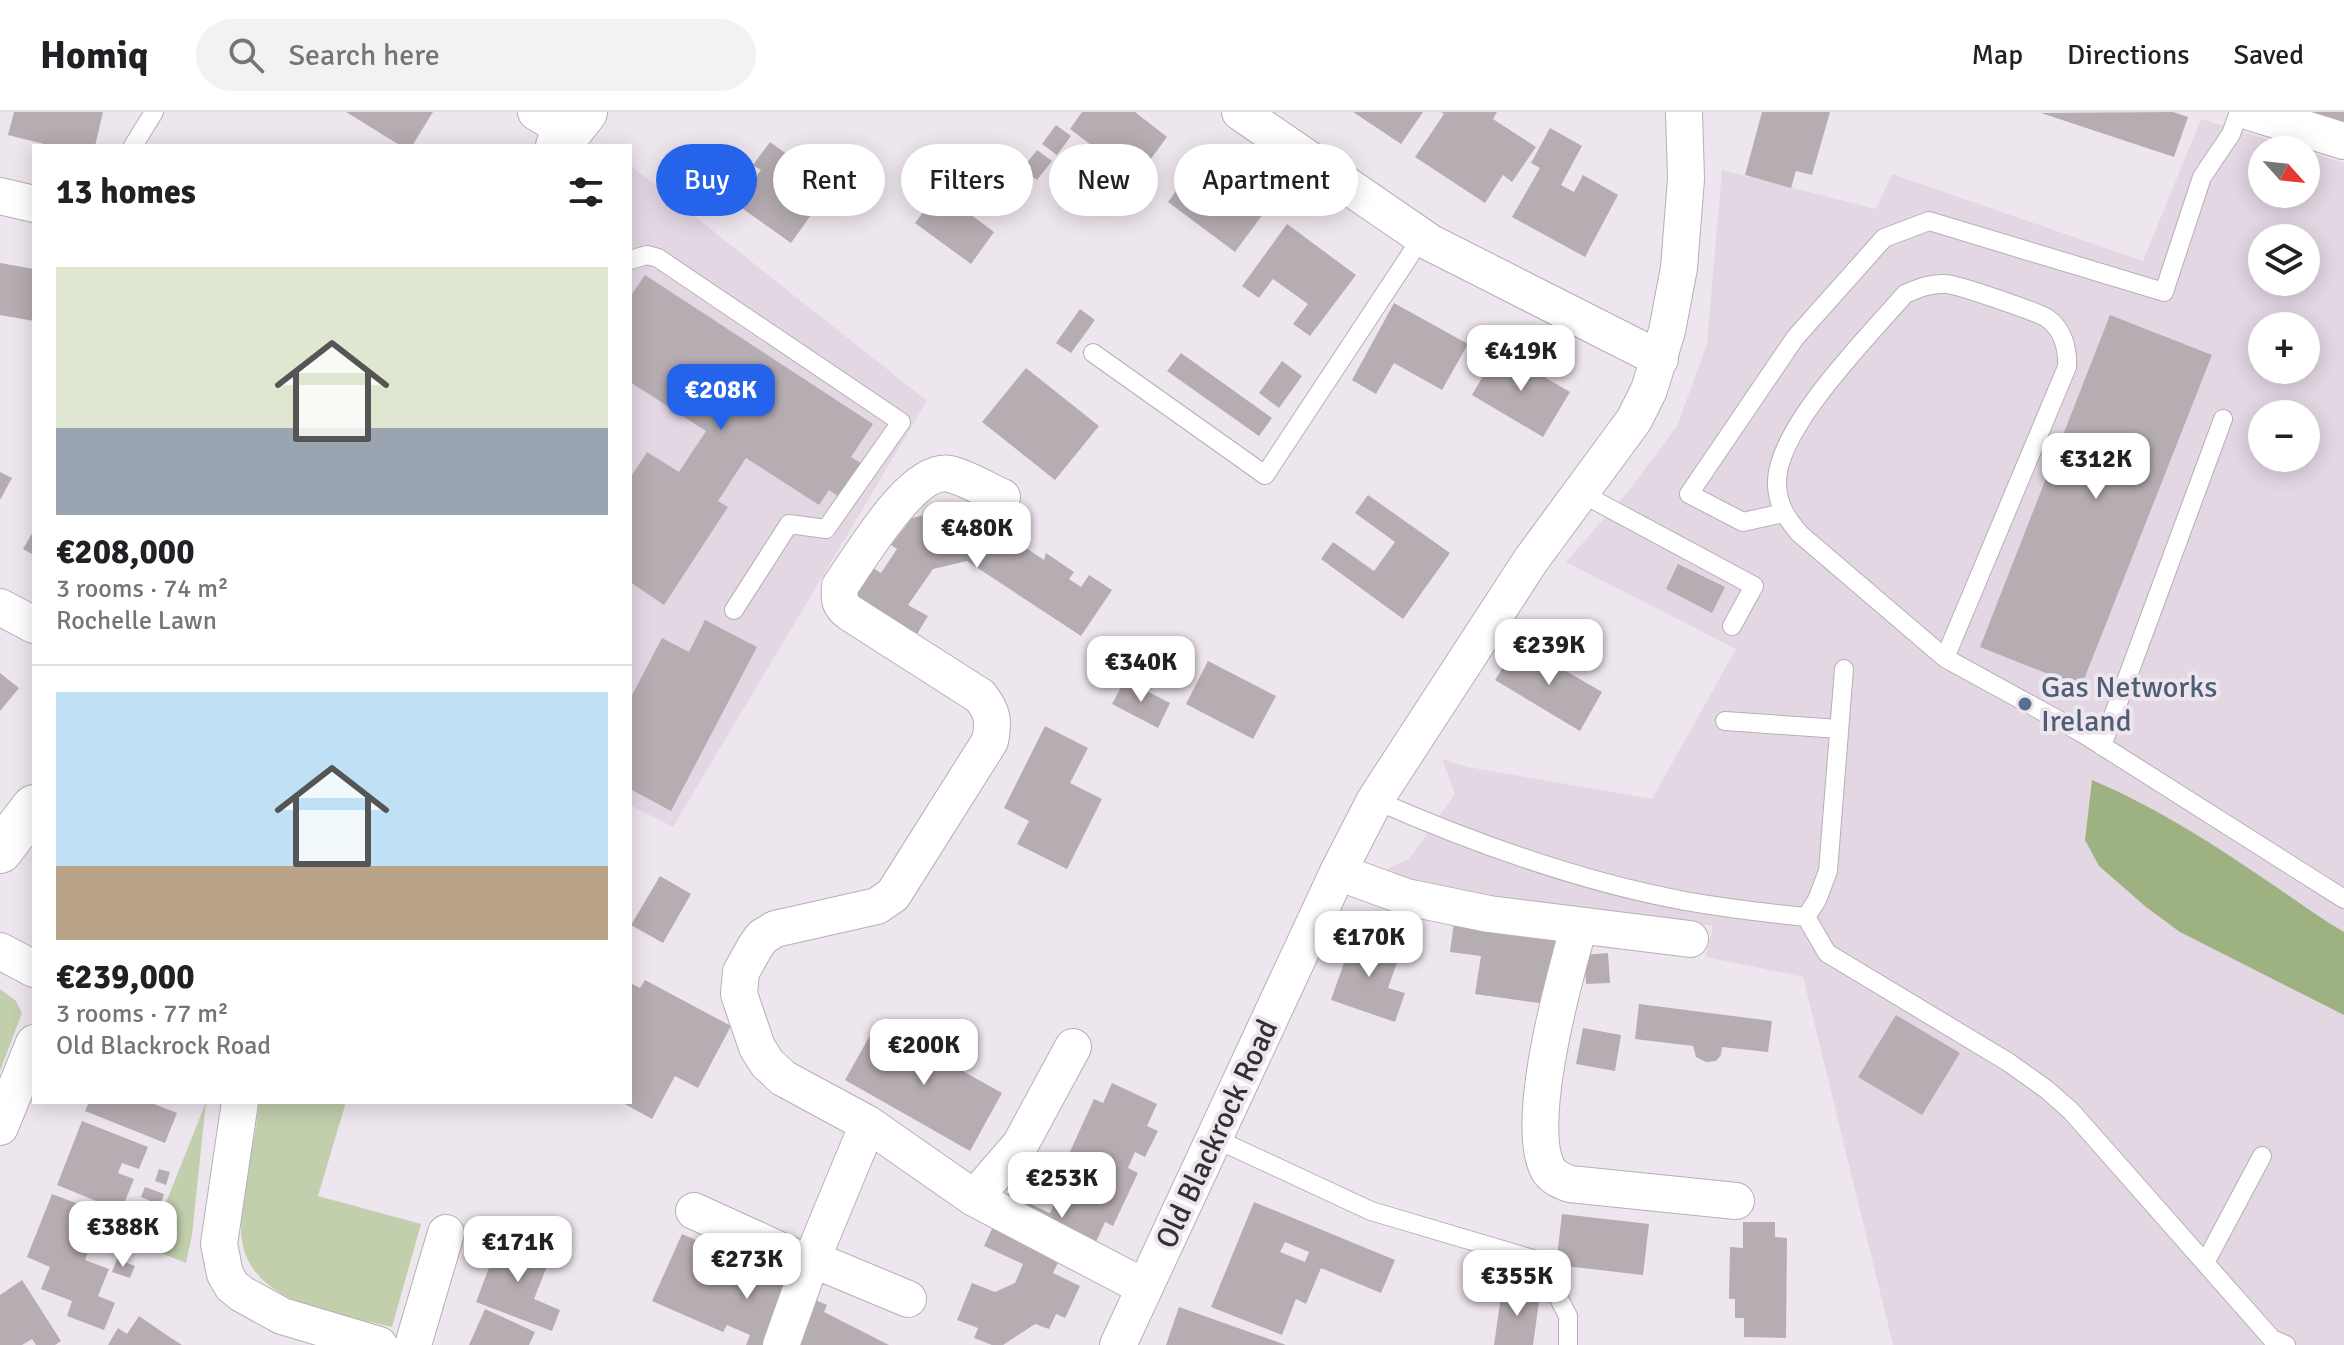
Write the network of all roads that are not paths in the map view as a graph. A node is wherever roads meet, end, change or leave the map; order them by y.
1 (154, 112) edge
2 (1240, 112) edge
3 (1684, 112) edge
4 (2239, 112) edge
5 (2250, 112) edge
6 (2344, 141) edge
7 (134, 144) edge
8 (0, 196) edge
9 (32, 204) edge
10 (1422, 237) junction
11 (632, 259) edge
12 (1093, 353) dead end
13 (1660, 359) junction
14 (2223, 419) dead end
15 (1581, 493) junction
16 (1002, 497) dead end
17 (1783, 513) junction
18 (0, 607) edge
19 (734, 610) dead end
20 (32, 624) edge
21 (1732, 626) dead end
22 (1945, 658) junction
23 (1844, 669) dead end
24 (1725, 721) dead end
25 (1839, 729) junction
26 (2102, 746) junction
27 (1375, 800) junction
28 (32, 810) edge
29 (0, 851) edge
30 (1338, 872) junction
31 (2344, 899) edge
32 (1806, 917) junction
33 (1579, 926) junction
34 (1690, 939) dead end
35 (0, 951) edge
36 (32, 968) edge
37 (1073, 1047) dead end
38 (32, 1048) edge
39 (240, 1104) edge
40 (868, 1124) junction
41 (0, 1127) edge
42 (1214, 1138) junction
43 (2262, 1156) dead end
44 (974, 1198) junction
45 (1736, 1201) dead end
46 (694, 1211) dead end
47 (446, 1233) dead end
48 (811, 1262) junction
49 (2205, 1263) junction
50 (1144, 1287) junction
51 (908, 1299) dead end
52 (379, 1345) edge
53 (413, 1345) edge
54 (781, 1345) edge
55 (1118, 1345) edge
56 (1568, 1345) edge
57 (2286, 1345) edge

1 - 7 lane
2 - 10 street
3 - 13 street, Old Blackrock Road
4 - 17 lane
5 - 6 street
8 - 9 street
10 - 12 lane
10 - 13 street
11 - 19 lane
13 - 15 street, Old Blackrock Road
14 - 26 lane
15 - 21 lane
15 - 27 street, Old Blackrock Road
16 - 40 street
17 - 22 lane
17 - 22 lane
18 - 20 street
22 - 26 lane
23 - 25 lane
24 - 25 lane
25 - 32 lane
26 - 31 lane
27 - 30 street, Old Blackrock Road
27 - 32 lane
28 - 29 main road
30 - 33 street
30 - 42 street, Old Blackrock Road
32 - 49 lane
33 - 34 street
33 - 45 street
35 - 36 street
37 - 44 street
38 - 41 street
39 - 52 street
40 - 44 street
40 - 48 street
42 - 50 street, Old Blackrock Road
42 - 56 lane
43 - 49 lane
44 - 50 street
46 - 48 street
47 - 53 street
48 - 51 street
48 - 54 street
49 - 57 lane
50 - 55 street, Old Blackrock Road

